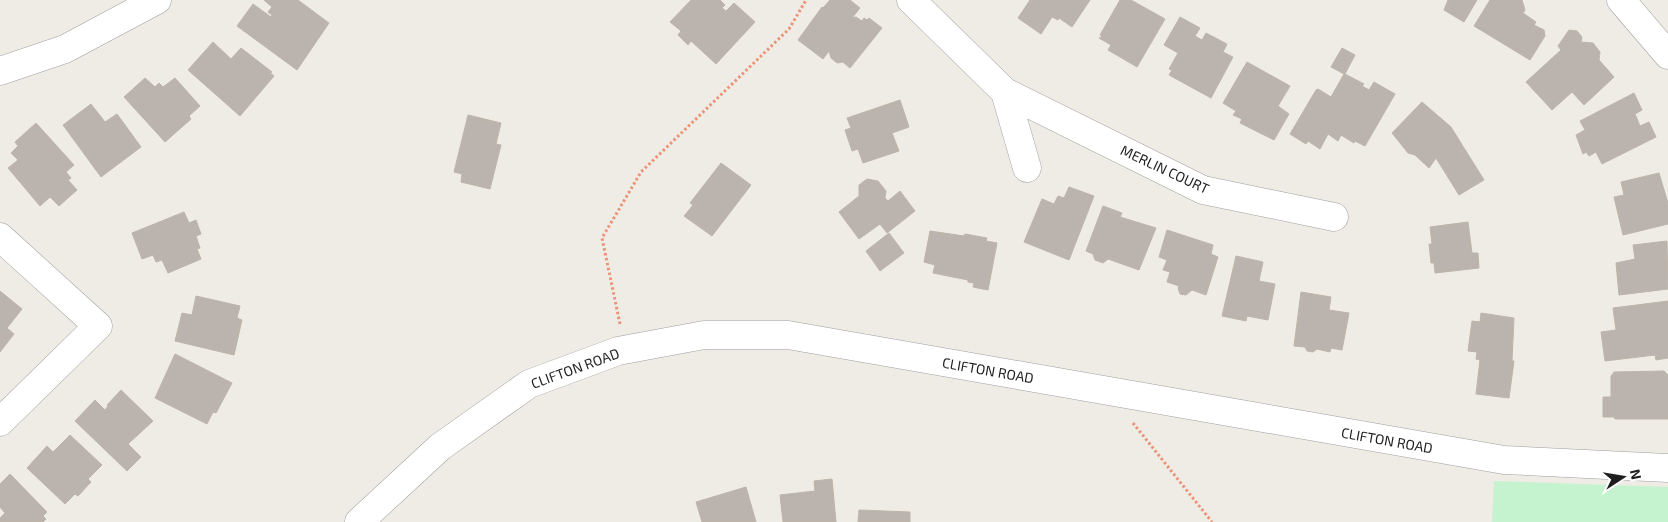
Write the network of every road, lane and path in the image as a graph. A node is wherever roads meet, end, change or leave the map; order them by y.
1 (156, 0) edge
2 (806, 0) edge
3 (911, 0) edge
4 (1621, 0) edge
5 (1668, 55) edge
6 (0, 71) edge
7 (1005, 92) junction
8 (1027, 168) dead end
9 (1334, 217) dead end
10 (0, 237) edge
11 (626, 350) junction
12 (0, 422) edge
13 (1132, 422) dead end
14 (1668, 468) edge
15 (359, 522) edge
16 (1212, 522) edge

1 - 6 street
2 - 11 path
3 - 7 street, MERLIN COURT
4 - 5 street
7 - 8 street, MERLIN COURT
7 - 9 street, MERLIN COURT
10 - 12 street
11 - 14 street, CLIFTON ROAD
11 - 15 street, CLIFTON ROAD
13 - 16 path

